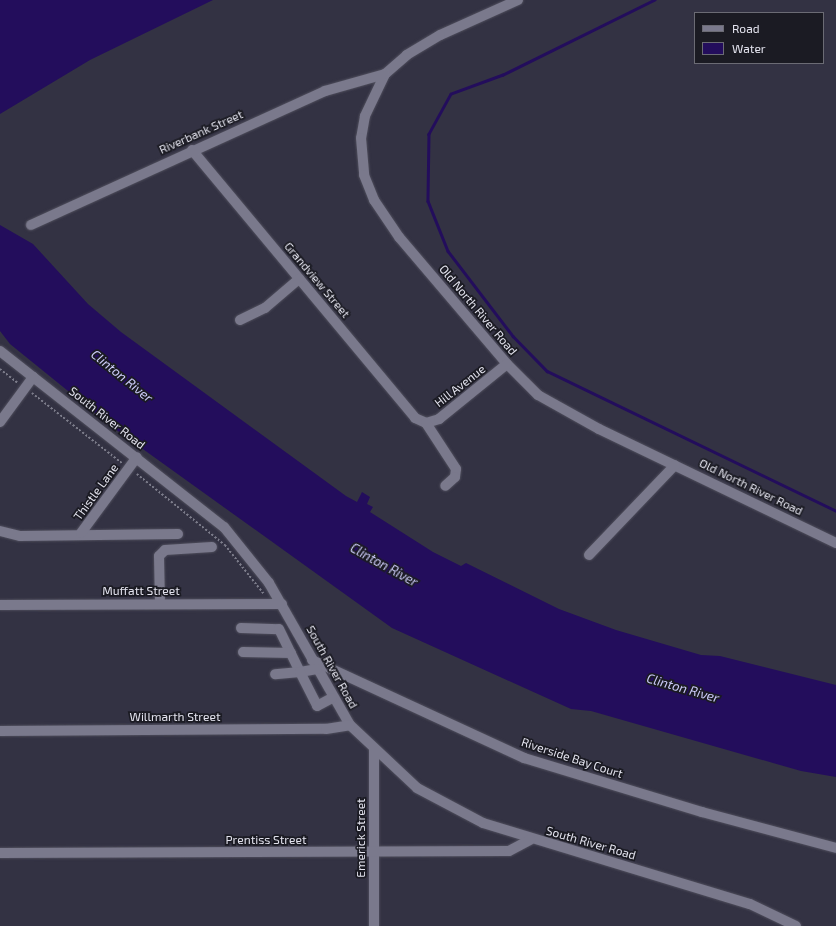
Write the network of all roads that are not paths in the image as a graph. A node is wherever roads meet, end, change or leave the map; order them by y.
1 (518, 0) edge
2 (386, 74) junction
3 (192, 150) junction
4 (31, 225) dead end
5 (299, 279) junction
6 (240, 320) dead end
7 (0, 352) edge
8 (507, 364) junction
9 (33, 377) junction
10 (0, 422) edge
11 (426, 423) junction
12 (137, 458) junction
13 (675, 465) junction
14 (445, 486) dead end
15 (0, 531) edge
16 (81, 533) junction
17 (178, 534) dead end
18 (836, 542) edge
19 (212, 548) dead end
20 (589, 555) dead end
21 (160, 604) junction
22 (282, 604) junction
23 (0, 605) edge
24 (241, 628) dead end
25 (243, 652) dead end
26 (291, 652) junction
27 (312, 660) junction
28 (317, 669) junction
29 (300, 672) junction
30 (275, 674) dead end
31 (332, 698) junction
32 (350, 725) junction
33 (0, 731) edge
34 (374, 750) junction
35 (530, 840) junction
36 (836, 848) edge
37 (0, 853) edge
38 (374, 853) junction
39 (374, 926) edge
40 (796, 926) edge

1 - 2 street, Old North River Road
2 - 3 street, Riverbank Street
2 - 8 street, Old North River Road
3 - 4 street, Riverbank Street
3 - 5 street, Grandview Street
5 - 6 street
5 - 11 street, Grandview Street
7 - 9 street, South River Road
8 - 11 street, Hill Avenue
8 - 13 street, Old North River Road
9 - 10 street
9 - 12 street, South River Road
11 - 14 street
12 - 16 street, Thistle Lane
12 - 22 street, South River Road
13 - 18 street, Old North River Road
13 - 20 street
15 - 16 street, Thistle Lane
16 - 17 street
19 - 21 street
21 - 22 street, Muffatt Street
21 - 23 street, Muffatt Street
22 - 27 street, South River Road
24 - 26 street
25 - 26 street
26 - 29 street
27 - 28 street, South River Road
27 - 36 street, Riverside Bay Court
28 - 29 street
28 - 31 street, South River Road
29 - 30 street
29 - 31 street
31 - 32 street, South River Road
32 - 33 street, Willmarth Street
32 - 34 street, South River Road
34 - 35 street, South River Road
34 - 38 street, Emerick Street
35 - 38 street, Prentiss Street
35 - 40 street, South River Road
37 - 38 street, Prentiss Street
38 - 39 street, Emerick Street

